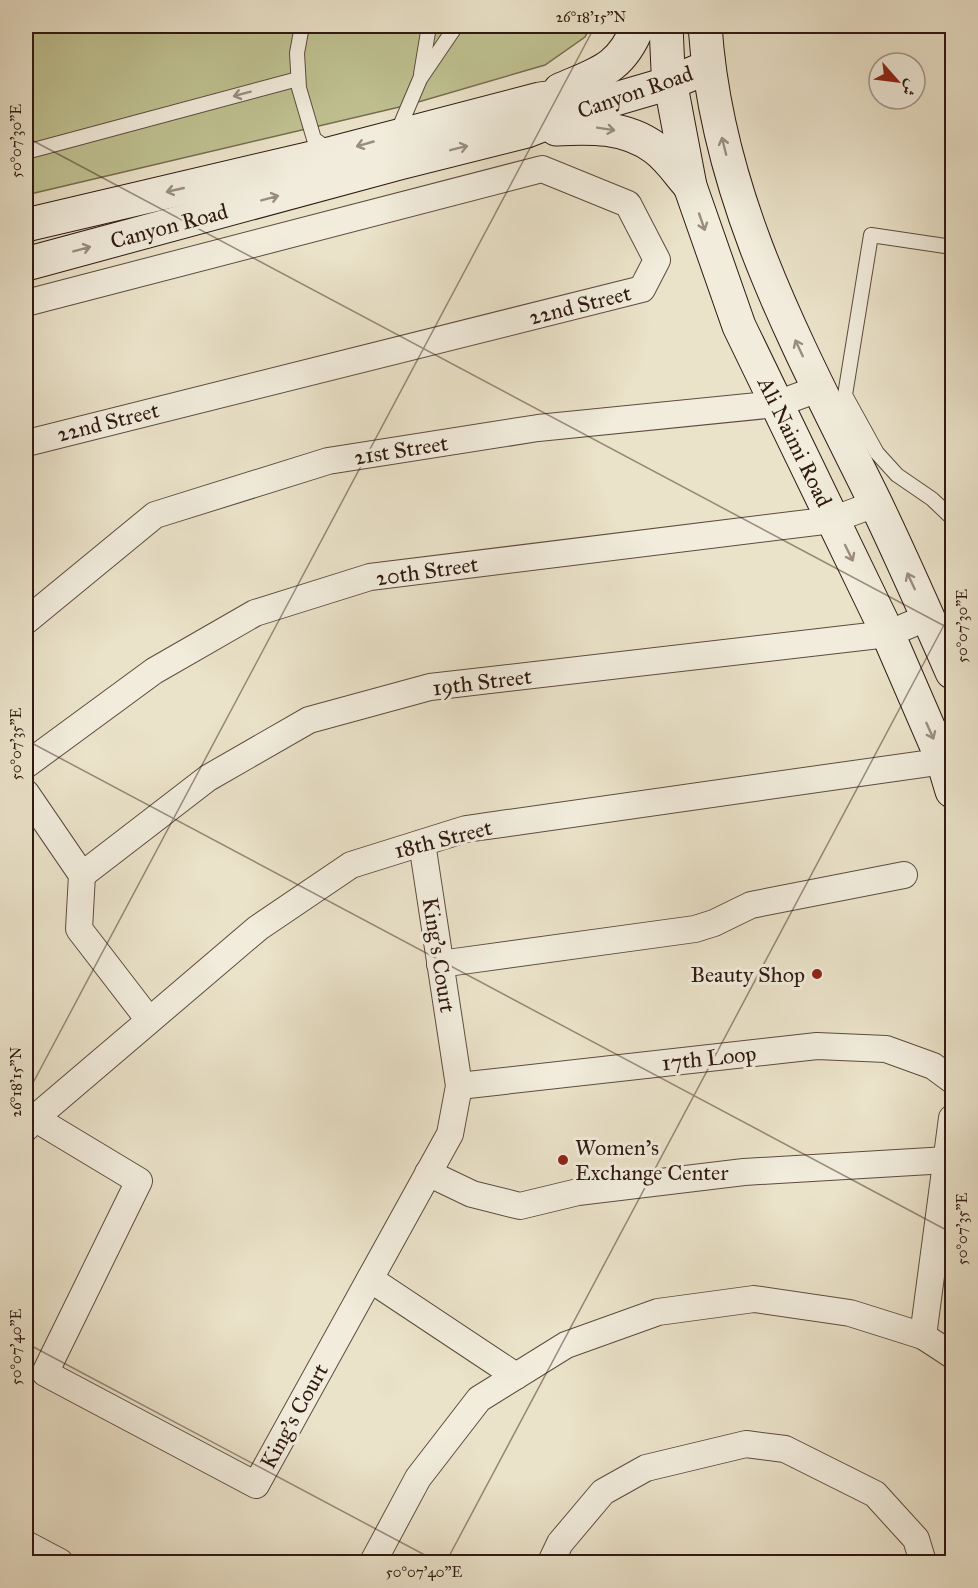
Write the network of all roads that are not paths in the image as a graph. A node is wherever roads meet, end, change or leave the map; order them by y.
1 (302, 26) edge
2 (429, 26) edge
3 (456, 26) edge
4 (638, 26) edge
5 (666, 26) edge
6 (705, 26) edge
7 (708, 68) junction
8 (669, 76) junction
9 (298, 79) junction
10 (420, 79) junction
11 (540, 99) junction
12 (527, 131) junction
13 (398, 149) junction
14 (26, 152) edge
15 (333, 153) junction
16 (690, 186) junction
17 (26, 225) edge
18 (952, 247) edge
19 (26, 264) edge
20 (26, 303) edge
21 (818, 389) junction
22 (777, 404) junction
23 (26, 446) edge
24 (876, 504) junction
25 (952, 518) edge
26 (832, 520) junction
27 (928, 617) junction
28 (26, 621) edge
29 (888, 634) junction
30 (952, 672) edge
31 (26, 765) edge
32 (949, 771) edge
33 (26, 793) edge
34 (422, 843) junction
35 (82, 875) junction
36 (904, 875) dead end
37 (440, 964) junction
38 (149, 1020) junction
39 (952, 1080) edge
40 (459, 1086) junction
41 (952, 1118) edge
42 (29, 1120) edge
43 (947, 1160) junction
44 (428, 1173) junction
45 (370, 1279) junction
46 (923, 1336) junction
47 (952, 1355) edge
48 (516, 1376) junction
49 (26, 1544) edge
50 (60, 1563) edge
51 (373, 1563) edge
52 (551, 1563) edge
53 (923, 1563) edge

1 - 9 lane
2 - 10 lane
3 - 10 lane
4 - 11 main road
5 - 8 main road, Ali Naimi Road
6 - 7 main road, Ali Naimi Road
7 - 8 main road, Canyon Road
21 -> 7 main road, Ali Naimi Road
8 - 11 main road, Canyon Road
8 - 12 main road, Canyon Road
8 - 16 main road, Ali Naimi Road
9 -> 14 lane
9 - 15 lane
10 - 13 lane
11 - 13 main road, Canyon Road
13 -> 12 main road, Canyon Road
12 -> 16 main road
13 -> 15 main road, Canyon Road
19 -> 13 main road, Canyon Road
15 -> 17 main road, Canyon Road
16 -> 22 main road, Ali Naimi Road
18 - 25 lane
20 - 23 street, 22nd Street
21 - 22 street, 21st Street
21 - 24 main road, Ali Naimi Road
22 - 26 main road, Ali Naimi Road
22 - 28 street, 21st Street
24 - 26 street, 20th Street
27 -> 24 main road, Ali Naimi Road
26 -> 29 main road, Ali Naimi Road
26 - 31 street, 20th Street
27 - 29 street, 19th Street
27 - 30 main road, Ali Naimi Road
29 -> 32 main road, Ali Naimi Road
29 - 35 street, 19th Street
32 - 34 street, 18th Street
33 - 35 street
34 - 37 street, King's Court
34 - 38 street, 18th Street
35 - 38 street
36 - 37 street
37 - 40 street, King's Court
38 - 42 street, 18th Street
39 - 40 street, 17th Loop
40 - 44 street, King's Court
41 - 43 street
42 - 45 street, King's Court
43 - 44 street
43 - 46 street
44 - 45 street, King's Court
45 - 48 street
46 - 47 street
46 - 48 street
48 - 51 street
49 - 50 street
52 - 53 street

